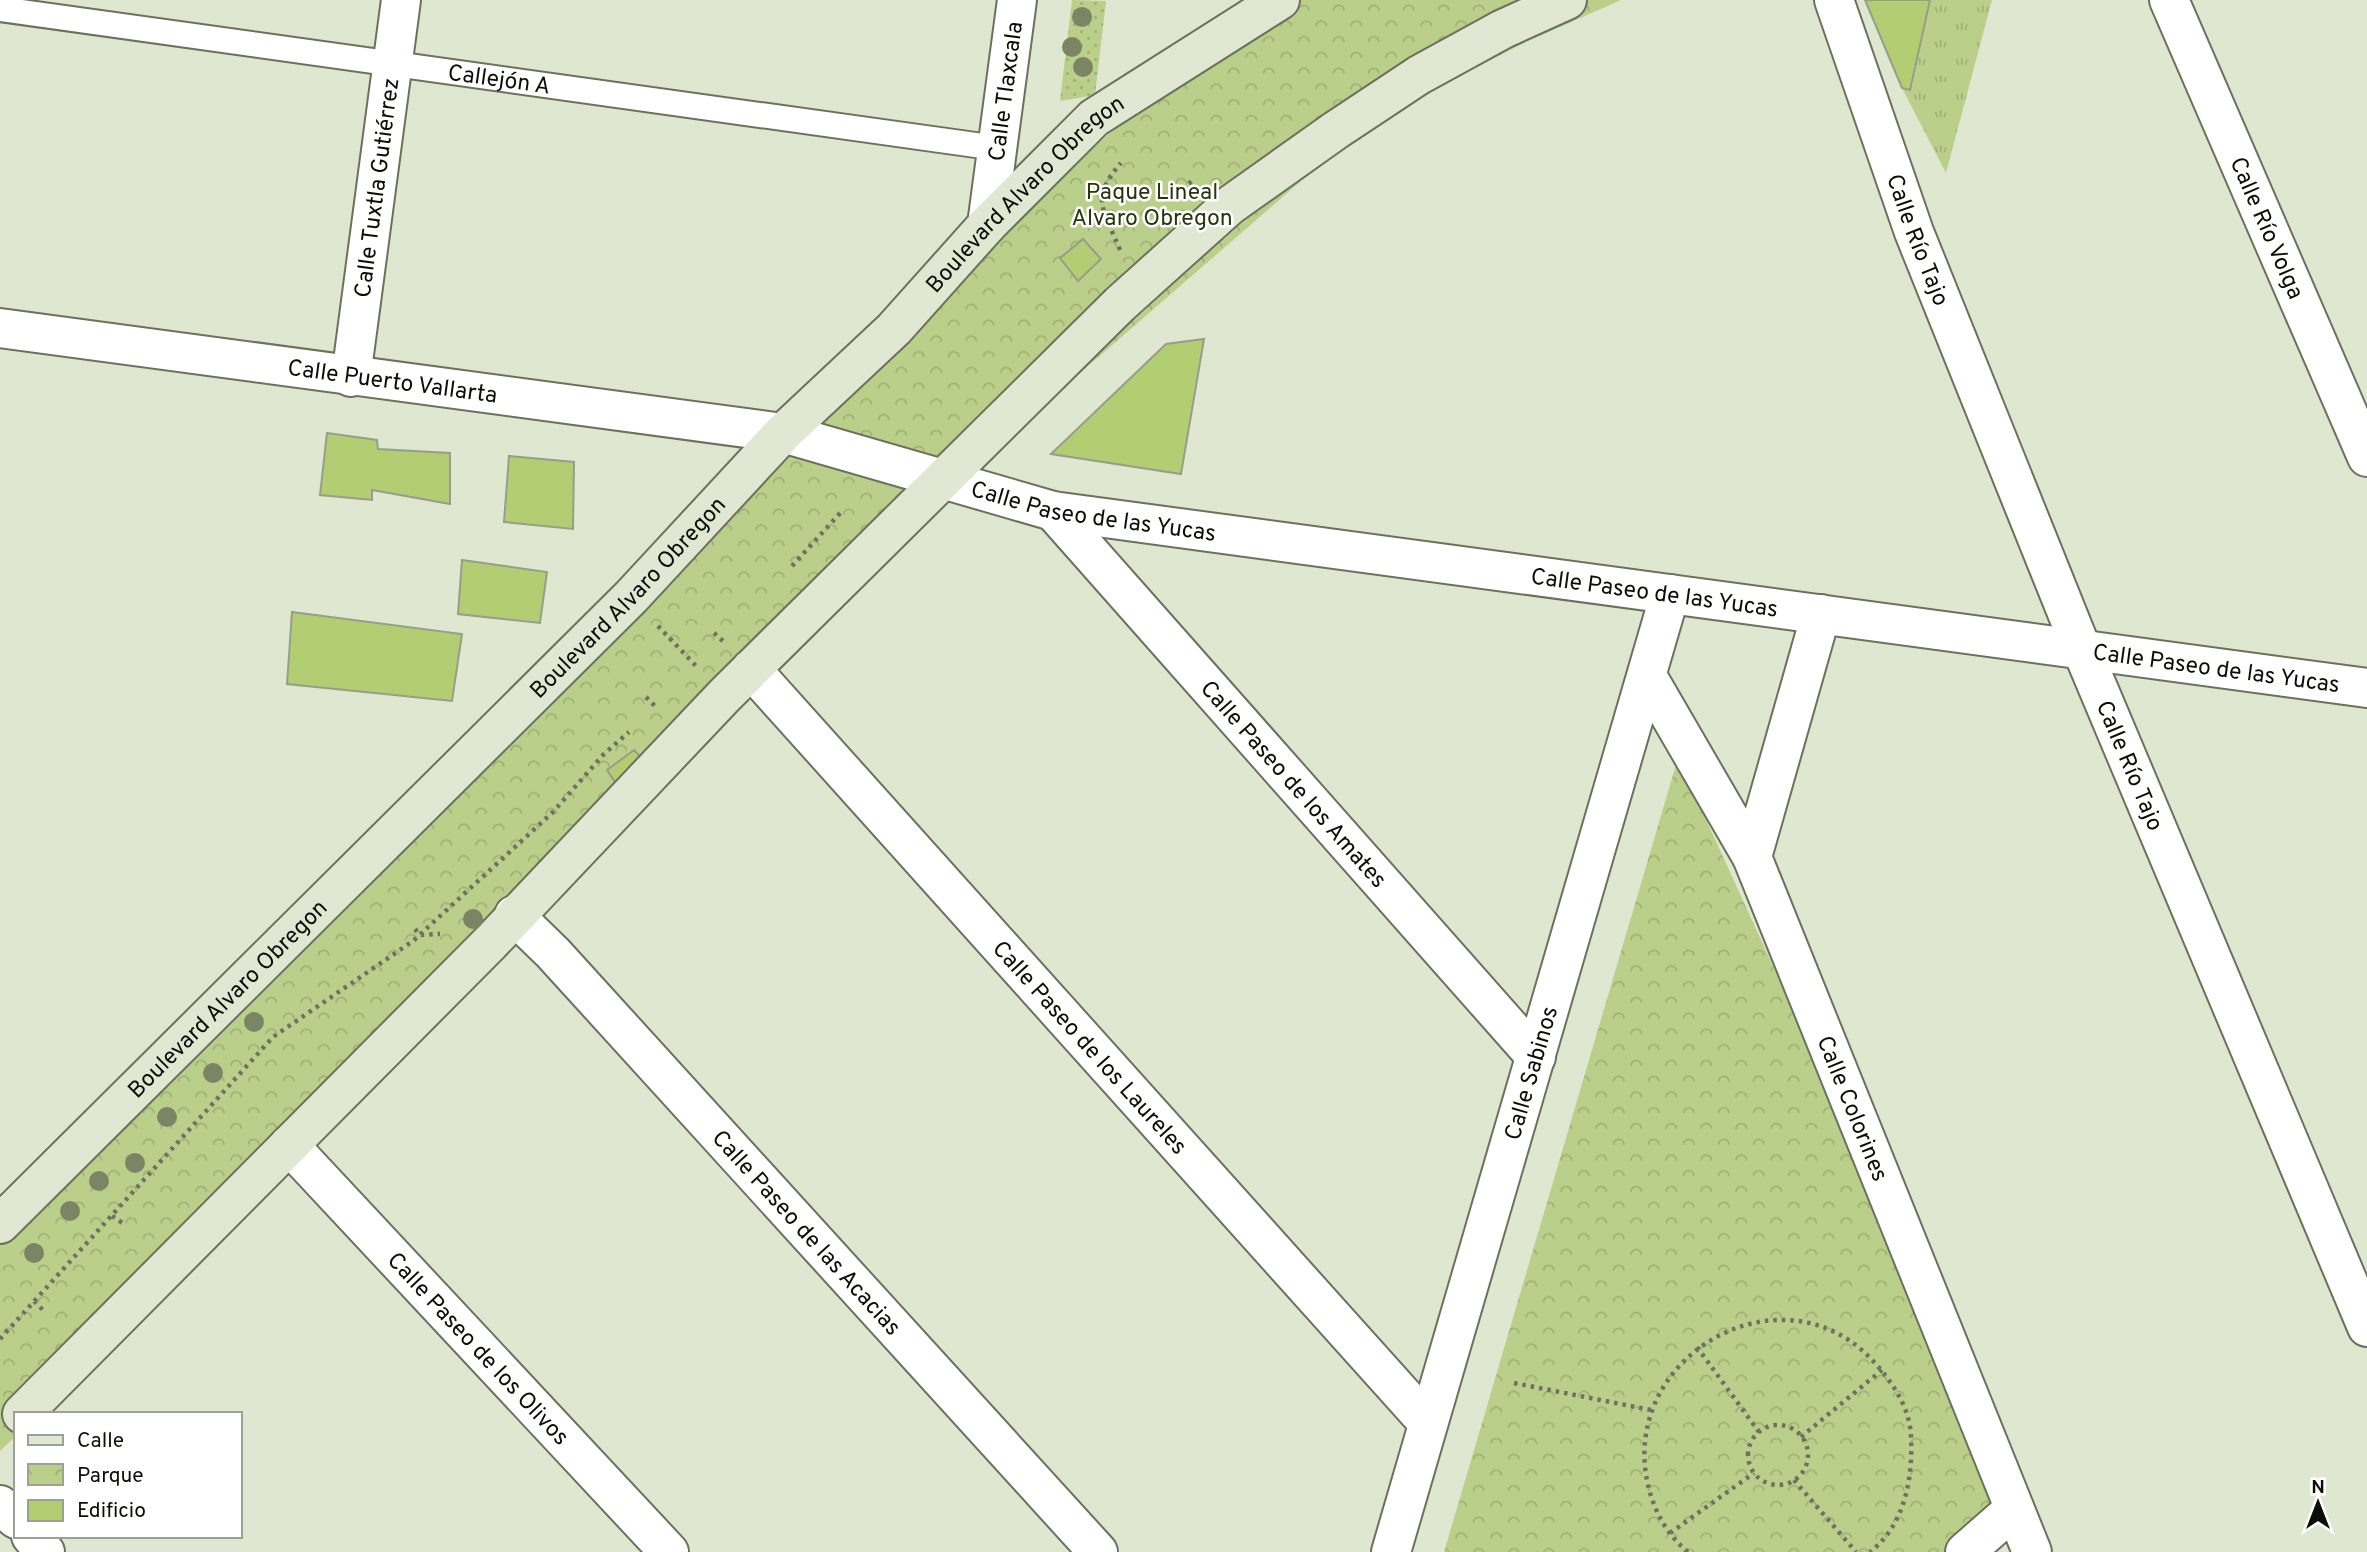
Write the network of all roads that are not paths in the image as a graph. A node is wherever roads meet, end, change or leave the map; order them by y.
1 (401, 0) edge
2 (1017, 0) edge
3 (1280, 0) edge
4 (1567, 0) edge
5 (1834, 0) edge
6 (2169, 0) edge
7 (0, 9) edge
8 (392, 64) junction
9 (997, 148) junction
10 (987, 226) junction
11 (0, 328) edge
12 (351, 377) junction
13 (783, 433) junction
14 (2367, 457) edge
15 (946, 480) junction
16 (1054, 511) junction
17 (1670, 594) junction
18 (1821, 614) junction
19 (2082, 650) junction
20 (751, 669) junction
21 (1647, 676) junction
22 (2367, 688) edge
23 (1752, 857) junction
24 (514, 915) junction
25 (1536, 1057) junction
26 (289, 1145) junction
27 (0, 1224) edge
28 (2367, 1327) edge
29 (24, 1412) edge
30 (14, 1423) edge
31 (1428, 1423) junction
32 (0, 1437) edge
33 (0, 1504) edge
34 (2014, 1509) junction
35 (14, 1517) edge
36 (34, 1538) edge
37 (46, 1552) edge
38 (669, 1552) edge
39 (1098, 1552) edge
40 (1391, 1552) edge
41 (1965, 1552) edge
42 (2032, 1552) edge

1 - 8 street, Calle Tuxtla Gutiérrez
2 - 9 street, Calle Tlaxcala
3 - 10 main road, Boulevard Alvaro Obregon
4 - 15 main road
5 - 19 street, Calle Río Tajo
6 - 14 street, Calle Río Volga
7 - 8 lane, Callejón A
8 - 9 lane, Callejón A
8 - 12 street, Calle Tuxtla Gutiérrez
9 - 10 street, Calle Tlaxcala
10 - 13 main road, Boulevard Alvaro Obregon
11 - 12 street, Calle Puerto Vallarta
12 - 13 street, Calle Puerto Vallarta
13 - 15 street, Calle Puerto Vallarta
13 - 27 main road, Boulevard Alvaro Obregon
15 - 16 street, Calle Paseo de las Yucas
15 - 20 main road
16 - 17 street, Calle Paseo de las Yucas
16 - 25 street, Calle Paseo de los Amates
17 - 18 street, Calle Paseo de las Yucas
17 - 21 street, Calle Sabinos
18 - 19 street, Calle Paseo de las Yucas
18 - 23 street
19 - 22 street, Calle Paseo de las Yucas
19 - 28 street, Calle Río Tajo
20 - 24 main road
20 - 31 street, Calle Paseo de los Laureles
21 - 23 street, Calle Colorines
21 - 25 street, Calle Sabinos
23 - 34 street, Calle Colorines
24 - 26 main road
24 - 39 street, Calle Paseo de las Acacias
25 - 31 street, Calle Sabinos
26 - 29 main road
26 - 38 street, Calle Paseo de los Olivos
30 - 32 main road
31 - 40 street, Calle Sabinos
33 - 35 street
34 - 41 street
34 - 42 street, Calle Colorines
36 - 37 street

